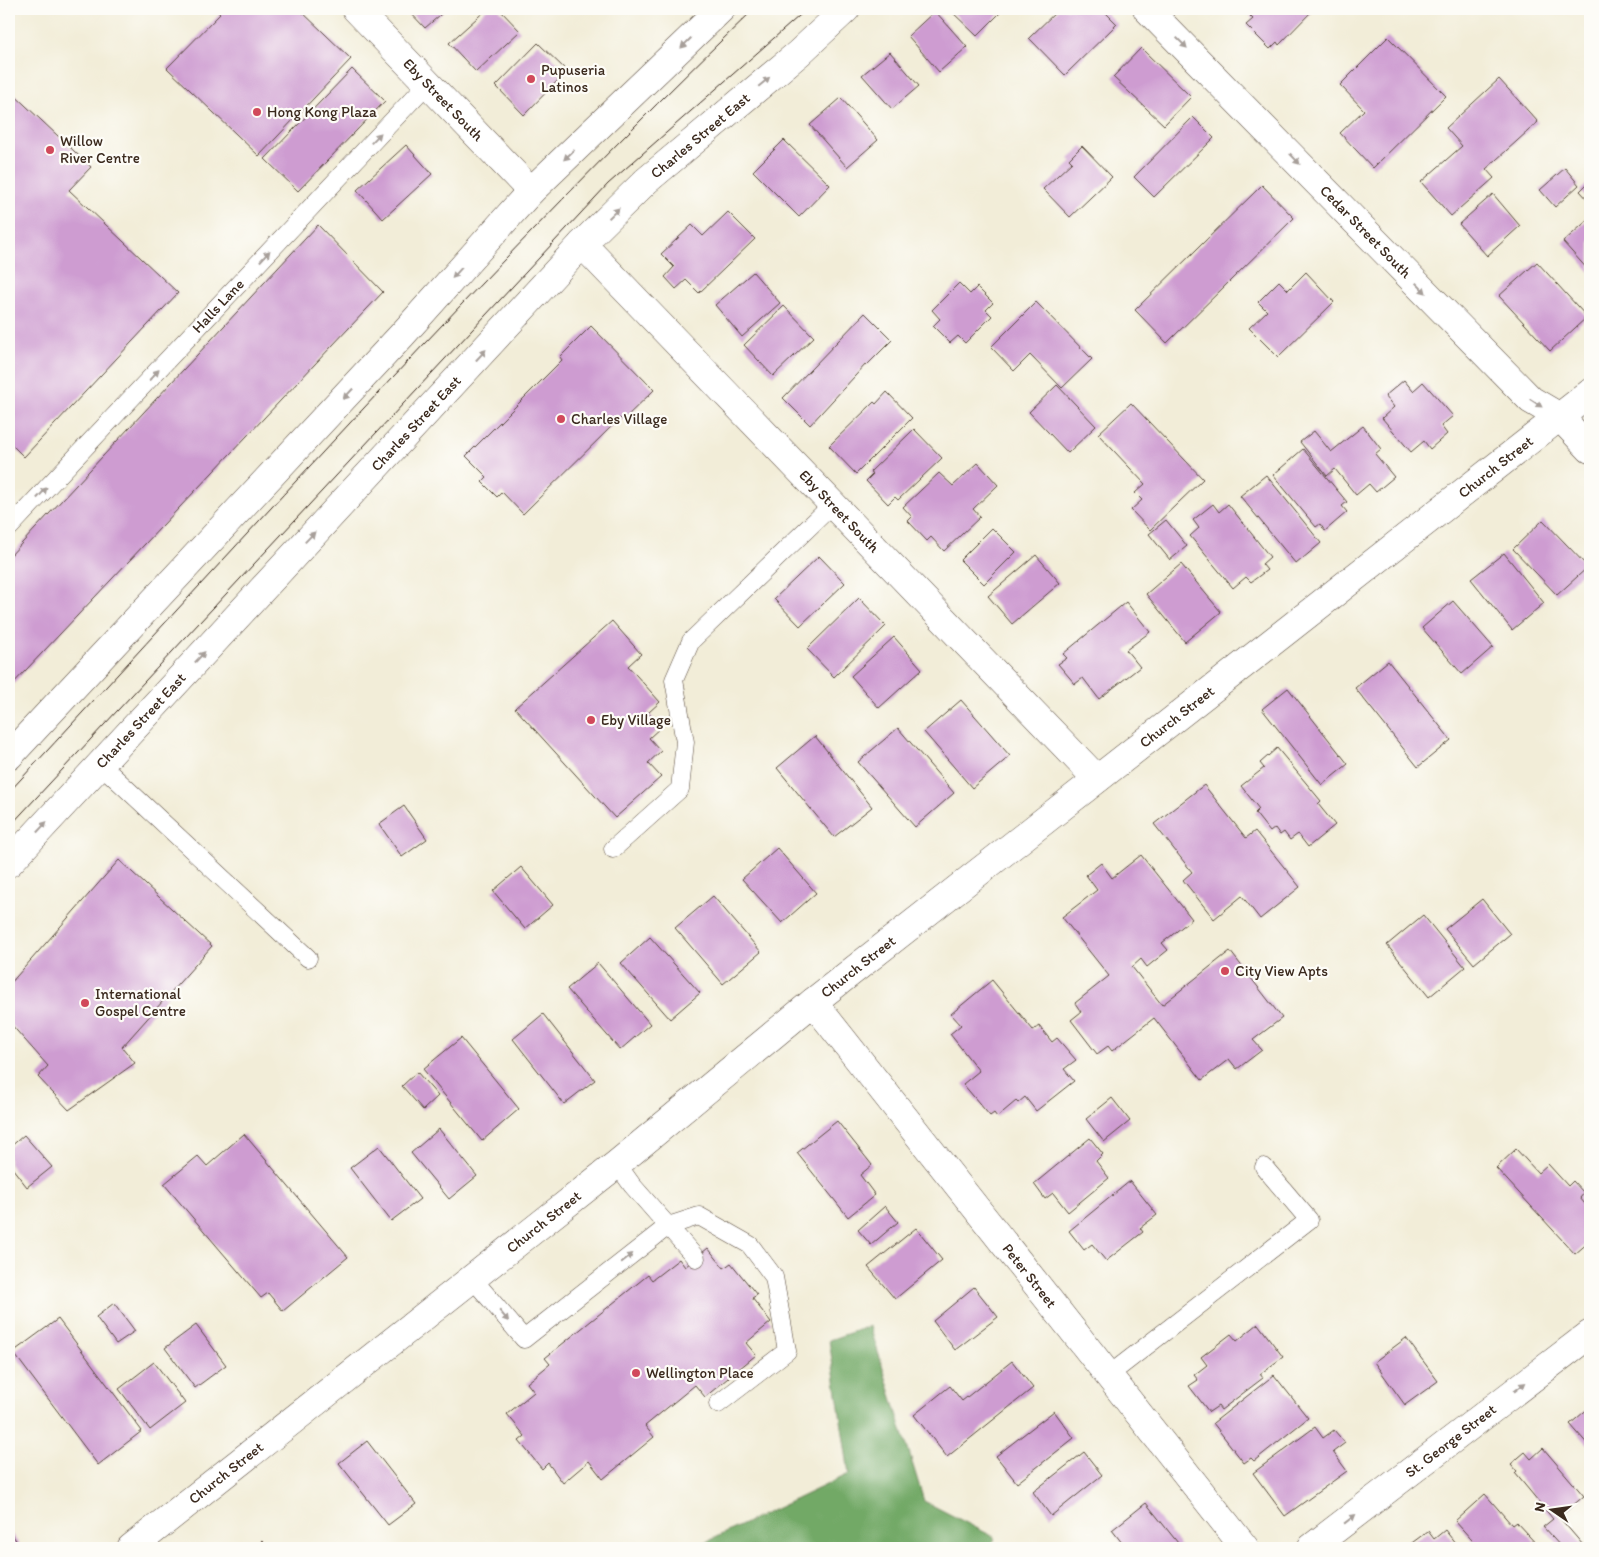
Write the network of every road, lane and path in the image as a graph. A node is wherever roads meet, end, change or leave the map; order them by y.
1 (356, 9) edge
2 (721, 9) edge
3 (846, 9) edge
4 (1147, 9) edge
5 (428, 83) junction
6 (531, 191) junction
7 (582, 244) junction
8 (1590, 393) edge
9 (1560, 417) junction
10 (1590, 449) edge
11 (833, 504) junction
12 (9, 528) edge
13 (9, 756) edge
14 (100, 764) junction
15 (1097, 780) junction
16 (612, 849) dead end
17 (9, 863) edge
18 (308, 958) dead end
19 (813, 1002) junction
20 (617, 1164) junction
21 (1264, 1167) dead end
22 (668, 1226) junction
23 (696, 1258) dead end
24 (472, 1278) junction
25 (1590, 1334) edge
26 (1109, 1375) junction
27 (718, 1404) dead end
28 (131, 1548) edge
29 (1246, 1548) edge
30 (1312, 1548) edge

1 - 5 street, Eby Street South
2 -> 6 street
7 -> 3 street, Charles Street East
4 -> 9 street, Cedar Street South
5 - 6 street, Eby Street South
12 -> 5 lane, Halls Lane
6 -> 13 street
7 - 11 street, Eby Street South
14 -> 7 street, Charles Street East
8 - 9 street, Church Street
9 - 10 street, Cedar Street South
9 - 15 street, Church Street
11 - 15 street, Eby Street South
11 - 16 lane
17 -> 14 street, Charles Street East
14 - 18 lane
15 - 19 street, Church Street
19 - 20 street, Church Street
19 - 26 street, Peter Street
20 - 22 lane
20 - 24 street, Church Street
21 - 26 lane
22 - 23 lane
24 -> 22 lane
22 - 27 lane
24 - 28 street, Church Street
30 -> 25 street, St. George Street
26 - 29 street, Peter Street

